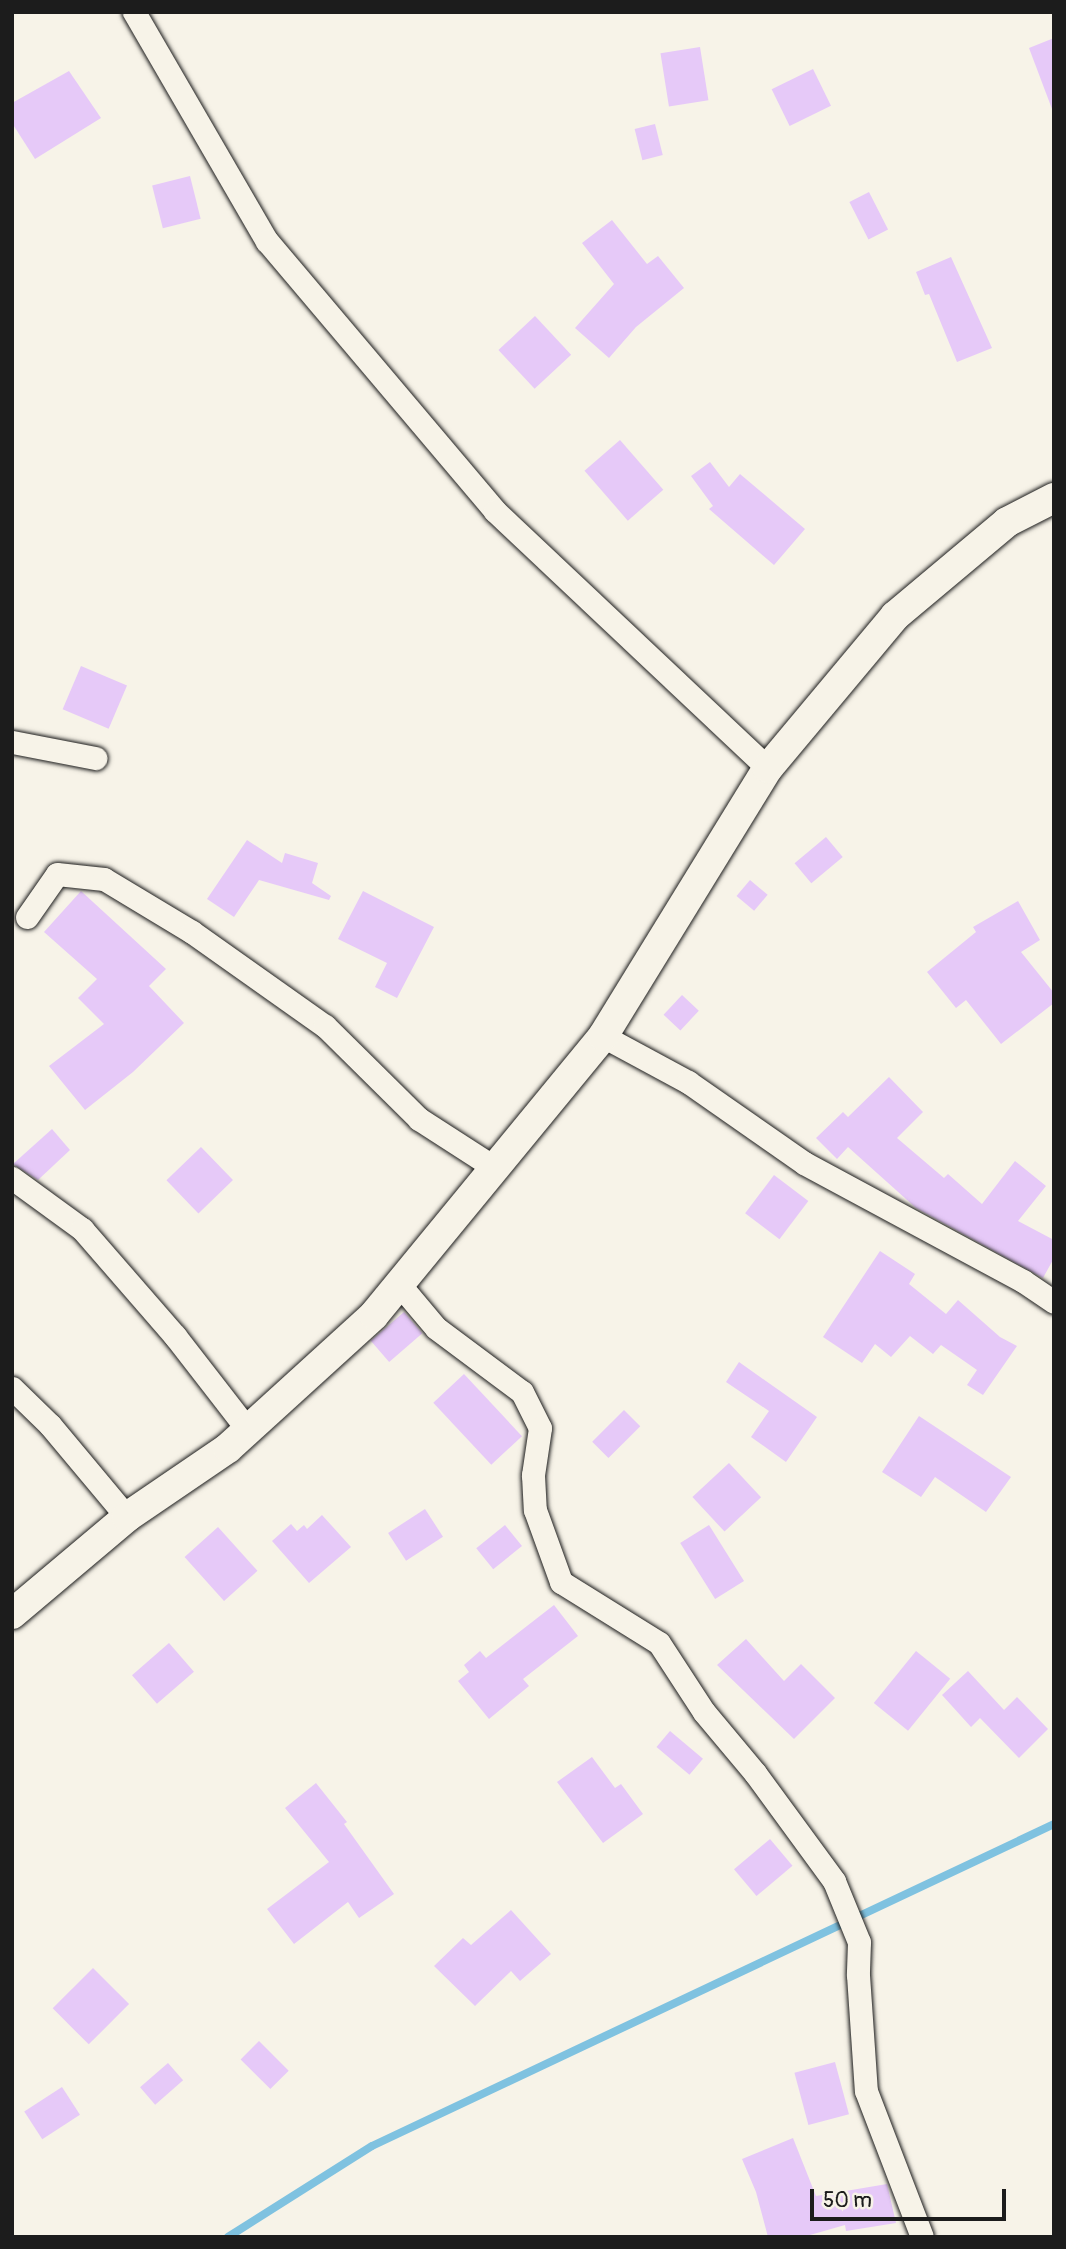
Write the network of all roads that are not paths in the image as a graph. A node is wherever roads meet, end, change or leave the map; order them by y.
1 (134, 12) edge
2 (1054, 498) edge
3 (12, 742) edge
4 (95, 758) dead end
5 (768, 768) junction
6 (27, 917) dead end
7 (603, 1036) junction
8 (495, 1168) junction
9 (12, 1178) edge
10 (399, 1284) junction
11 (1054, 1302) edge
12 (12, 1388) edge
13 (248, 1430) junction
14 (127, 1517) junction
15 (12, 1615) edge
16 (922, 2237) edge

1 - 5 street
2 - 5 street
3 - 4 street
5 - 7 street
6 - 8 street
7 - 8 street
7 - 11 street
8 - 10 street
9 - 13 street
10 - 13 street
10 - 16 street
12 - 14 street
13 - 14 street
14 - 15 street

